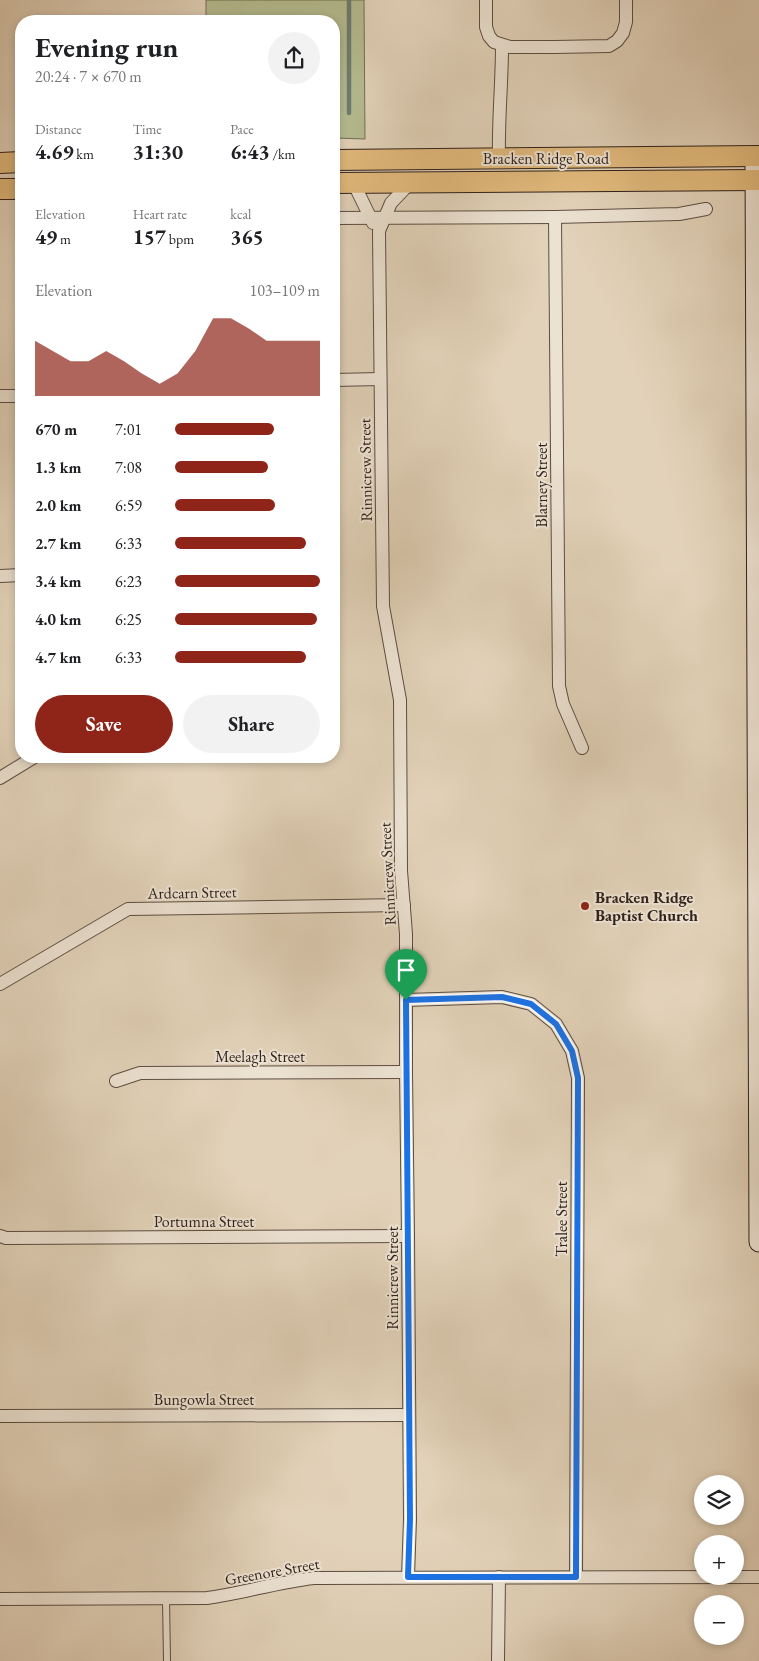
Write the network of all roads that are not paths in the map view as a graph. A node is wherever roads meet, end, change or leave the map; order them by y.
1 (486, 0) edge
2 (626, 0) edge
3 (502, 46) junction
4 (757, 156) edge
5 (499, 159) junction
6 (340, 160) edge
7 (0, 162) edge
8 (15, 162) edge
9 (757, 180) edge
10 (343, 182) edge
11 (412, 182) junction
12 (0, 189) edge
13 (15, 189) edge
14 (706, 210) dead end
15 (555, 217) junction
16 (340, 218) edge
17 (370, 218) junction
18 (384, 218) junction
19 (379, 232) junction
20 (380, 379) junction
21 (340, 380) edge
22 (758, 384) edge
23 (0, 396) edge
24 (15, 396) edge
25 (15, 575) edge
26 (0, 576) edge
27 (582, 748) dead end
28 (25, 763) edge
29 (0, 778) edge
30 (404, 905) junction
31 (0, 984) edge
32 (406, 1000) junction
33 (758, 1018) edge
34 (406, 1072) junction
35 (116, 1081) dead end
36 (0, 1236) edge
37 (408, 1236) junction
38 (759, 1242) edge
39 (408, 1415) junction
40 (0, 1416) edge
41 (759, 1576) edge
42 (408, 1577) junction
43 (499, 1577) junction
44 (576, 1577) junction
45 (166, 1598) junction
46 (0, 1599) edge
47 (167, 1661) edge
48 (498, 1661) edge

1 - 3 street
2 - 3 street
3 - 5 street
4 - 5 main road, Bracken Ridge Road
4 - 9 main road
5 - 6 main road, Bracken Ridge Road
7 - 8 main road
9 - 11 main road, Bracken Ridge Road
9 - 22 main road
10 - 11 main road, Bracken Ridge Road
10 - 17 street
11 - 18 street, Rinnicrew Street
12 - 13 main road
14 - 15 street
15 - 18 street
15 - 27 street, Blarney Street
16 - 17 street
17 - 18 street
17 - 19 street
18 - 19 street, Rinnicrew Street
19 - 20 street, Rinnicrew Street
20 - 21 street
20 - 30 street, Rinnicrew Street
22 - 33 main road
23 - 24 street
25 - 26 street
28 - 29 street
30 - 31 street, Ardcarn Street
30 - 32 street, Rinnicrew Street
32 - 34 street, Rinnicrew Street
32 - 44 street, Tralee Street
33 - 38 main road
34 - 35 street, Meelagh Street
34 - 37 street, Rinnicrew Street
36 - 37 street, Portumna Street
37 - 39 street, Rinnicrew Street
39 - 40 street, Bungowla Street
39 - 42 street, Rinnicrew Street
41 - 44 street, Greenore Street
42 - 43 street, Greenore Street
42 - 45 street, Greenore Street
43 - 44 street, Greenore Street
43 - 48 street
45 - 46 street, Greenore Street
45 - 47 lane

